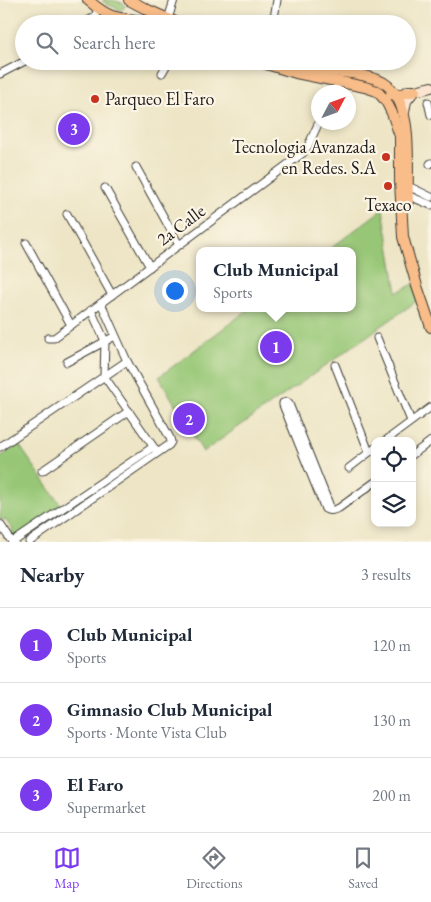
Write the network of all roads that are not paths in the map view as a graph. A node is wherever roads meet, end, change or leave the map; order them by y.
1 (88, 0) edge
2 (128, 0) edge
3 (174, 0) edge
4 (277, 0) edge
5 (97, 4) edge
6 (112, 15) edge
7 (121, 15) edge
8 (159, 15) edge
9 (169, 15) edge
10 (274, 15) edge
11 (15, 66) edge
12 (164, 70) edge
13 (289, 70) edge
14 (315, 70) edge
15 (162, 73) dead end
16 (0, 74) edge
17 (335, 77) junction
18 (353, 83) junction
19 (385, 83) junction
20 (334, 85) edge
21 (431, 87) edge
22 (414, 91) junction
23 (396, 95) junction
24 (428, 102) dead end
25 (404, 112) junction
26 (431, 115) edge
27 (316, 130) edge
28 (136, 167) dead end
29 (105, 188) dead end
30 (407, 190) junction
31 (431, 197) edge
32 (431, 205) edge
33 (67, 214) dead end
34 (177, 242) junction
35 (26, 243) dead end
36 (148, 264) junction
37 (110, 292) junction
38 (101, 303) junction
39 (431, 306) edge
40 (92, 310) junction
41 (71, 325) junction
42 (431, 327) edge
43 (116, 336) junction
44 (48, 338) dead end
45 (377, 338) dead end
46 (105, 341) junction
47 (127, 361) junction
48 (67, 362) dead end
49 (335, 365) dead end
50 (104, 376) junction
51 (431, 407) edge
52 (129, 411) junction
53 (411, 421) junction
54 (390, 437) edge
55 (299, 439) dead end
56 (431, 441) edge
57 (153, 446) junction
58 (0, 447) edge
59 (371, 448) edge
60 (371, 451) edge
61 (416, 452) edge
62 (158, 454) junction
63 (349, 468) dead end
64 (42, 471) dead end
65 (371, 485) edge
66 (62, 508) junction
67 (67, 516) junction
68 (0, 524) edge
69 (12, 542) edge
70 (29, 542) edge

1 - 5 main road
2 - 7 main road
2 - 8 main road
3 - 9 street
4 - 10 street
5 - 6 main road
11 - 16 street
12 - 15 street
13 - 17 main road
14 - 17 main road
17 - 18 main road
17 - 19 main road
17 - 20 street
18 - 23 main road
18 - 42 main road
19 - 22 street
19 - 23 main road
21 - 22 street
22 - 23 main road
22 - 25 street
23 - 25 main road
24 - 26 street
25 - 30 main road
27 - 34 street, 2a Calle
28 - 34 street
29 - 36 street
30 - 31 street
30 - 32 street
30 - 39 main road
33 - 37 street
34 - 36 street, 2a Calle
35 - 41 street
36 - 37 street, 2a Calle
37 - 38 street, 2a Calle
38 - 40 street, 2a Calle
38 - 43 street
40 - 41 street, 2a Calle
40 - 46 street
41 - 44 street, 2a Calle
43 - 46 street
43 - 47 street
45 - 53 street
46 - 48 street
46 - 50 street
47 - 50 street
47 - 62 street
49 - 59 street
50 - 52 street
50 - 58 street
51 - 53 street
52 - 57 street
52 - 64 street
53 - 54 street
55 - 65 street
56 - 61 street
57 - 62 street
57 - 66 street
60 - 63 street
62 - 67 street
66 - 67 street
66 - 69 street
67 - 70 street
68 - 69 street

